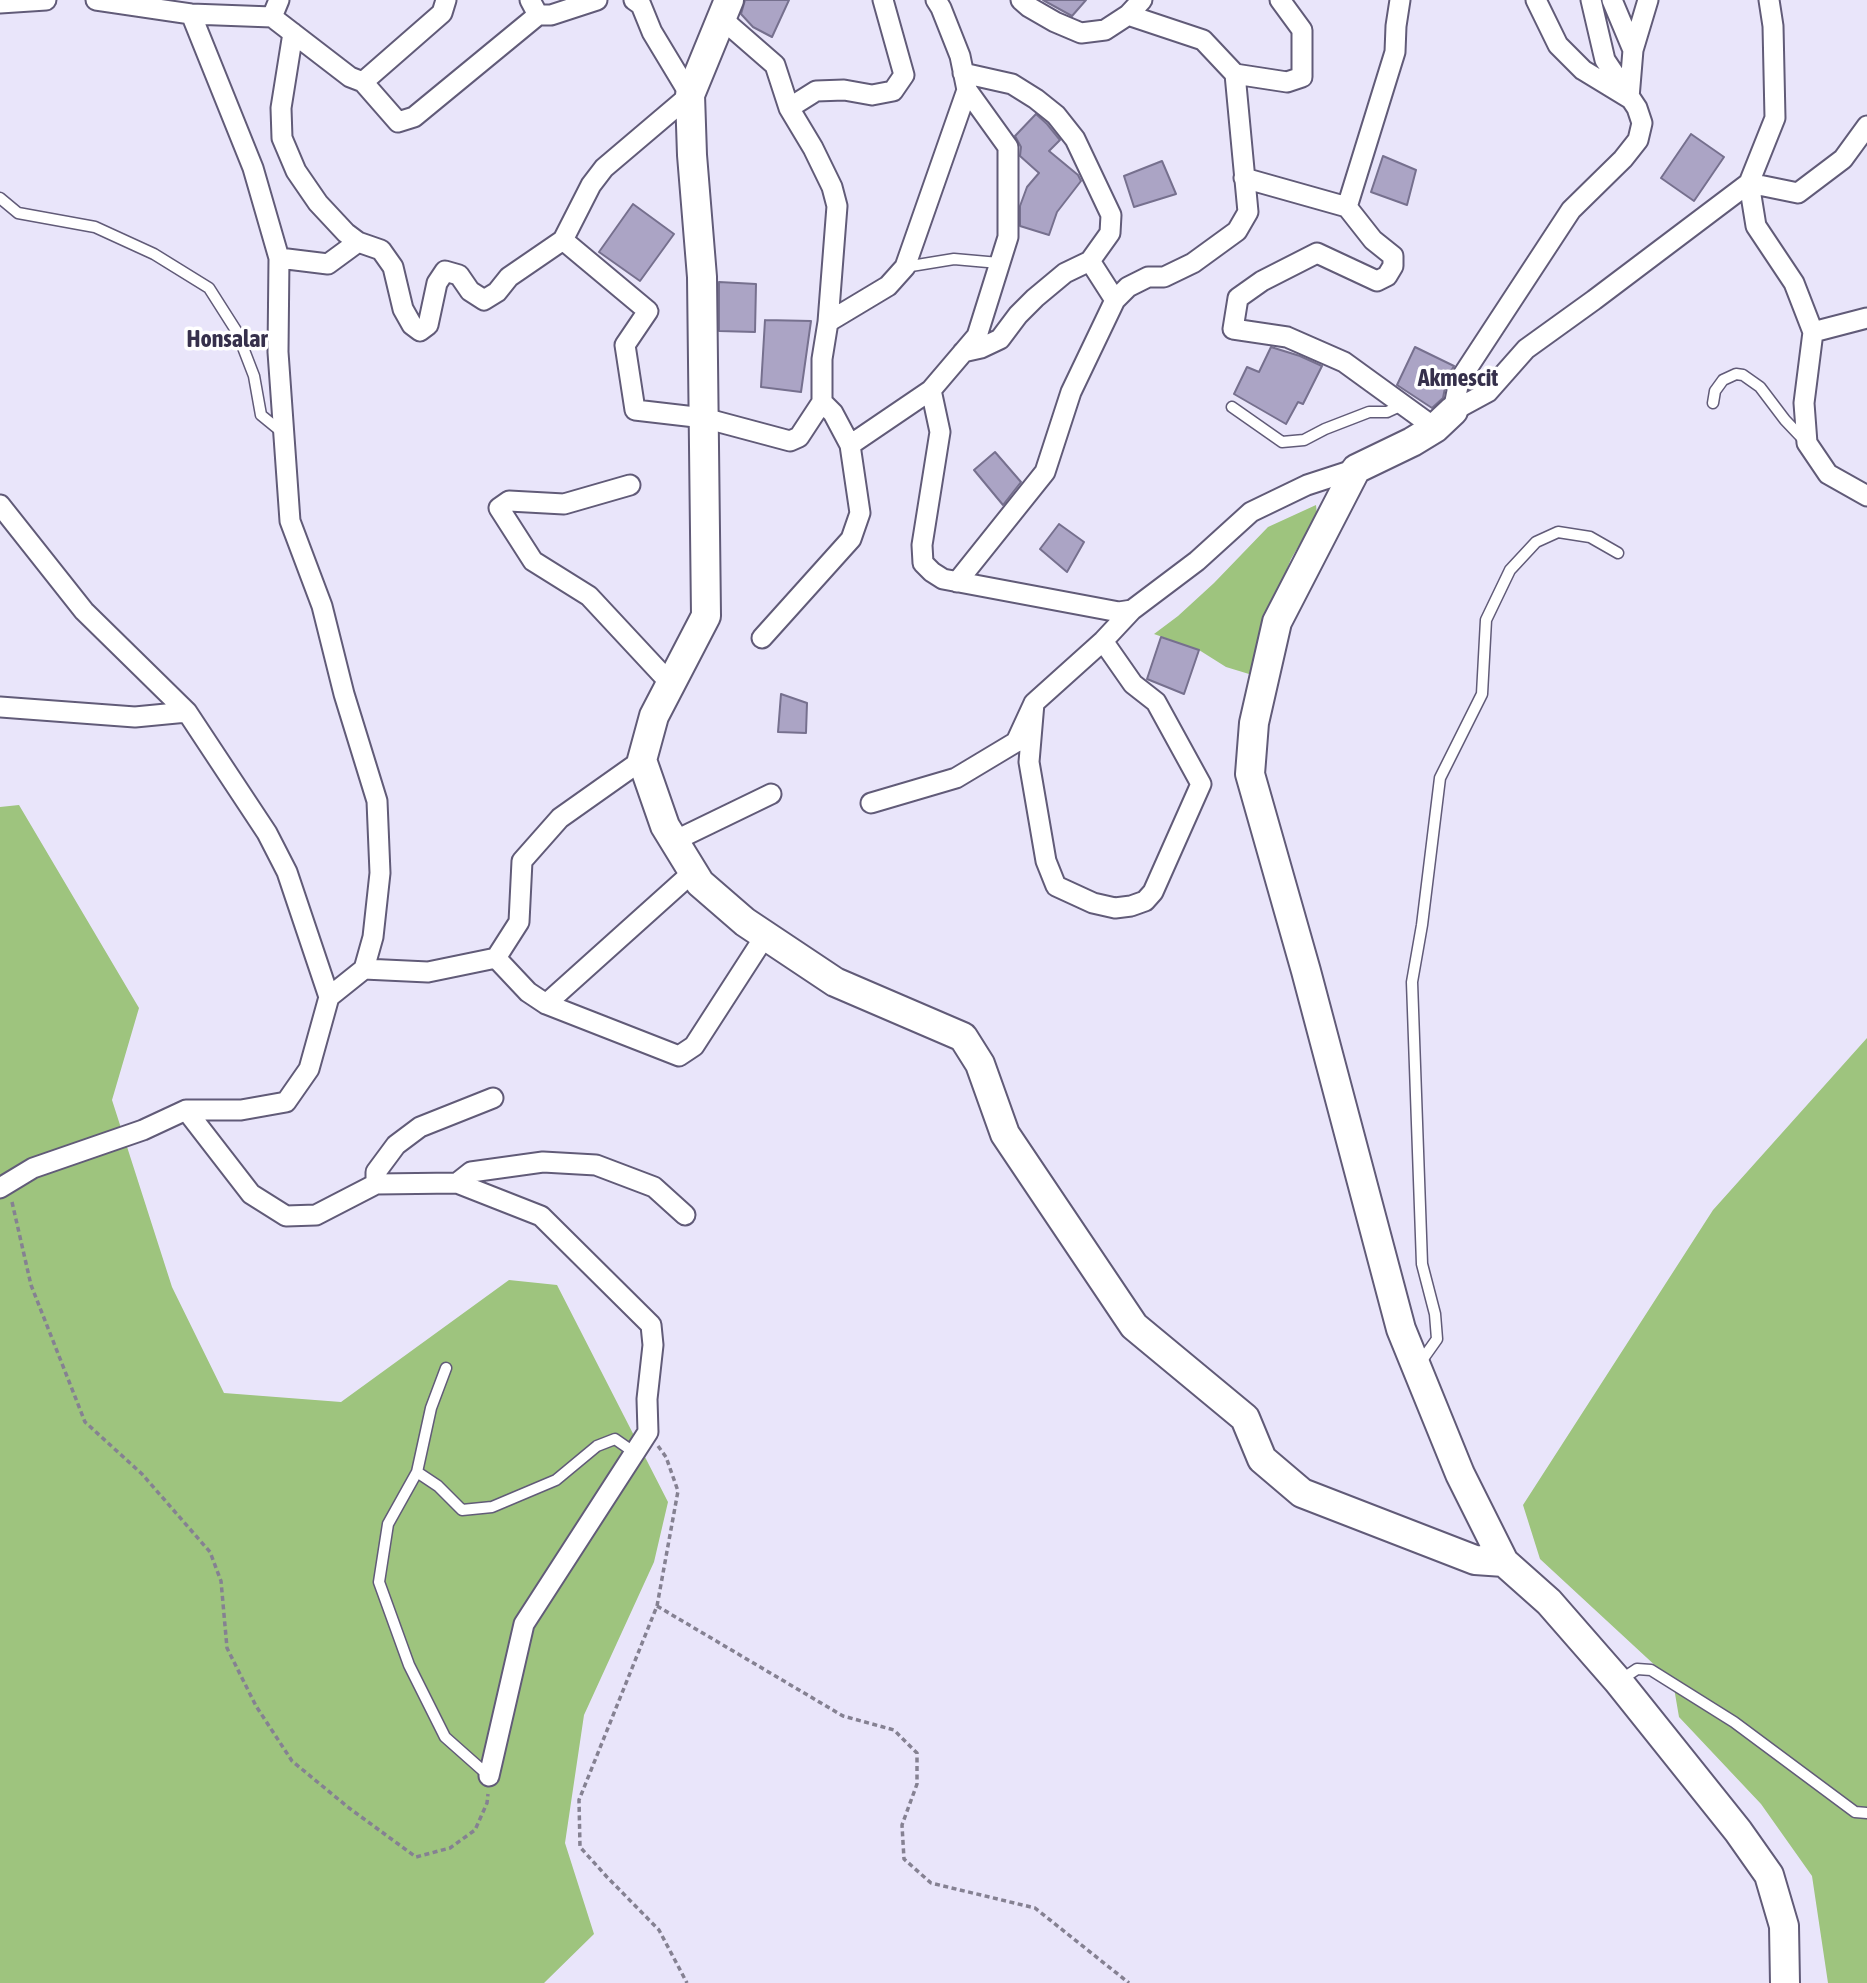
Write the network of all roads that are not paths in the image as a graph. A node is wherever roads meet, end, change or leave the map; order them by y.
1 (46, 0) edge
2 (96, 0) edge
3 (446, 0) edge
4 (597, 0) edge
5 (634, 0) edge
6 (883, 0) edge
7 (1021, 0) edge
8 (1142, 0) edge
9 (1280, 0) edge
10 (1400, 0) edge
11 (1536, 0) edge
12 (1591, 0) edge
13 (1612, 0) edge
14 (1648, 0) edge
15 (1769, 0) edge
16 (944, 3) edge
17 (0, 4) edge
18 (276, 8) edge
19 (534, 8) edge
20 (725, 9) edge
21 (191, 14) junction
22 (1128, 15) junction
23 (293, 33) junction
24 (1633, 50) junction
25 (1235, 74) junction
26 (363, 82) junction
27 (965, 82) junction
28 (690, 95) junction
29 (1629, 98) junction
30 (789, 108) junction
31 (1867, 126) edge
32 (1861, 143) edge
33 (1244, 178) junction
34 (1749, 183) junction
35 (0, 198) edge
36 (1347, 207) junction
37 (563, 240) junction
38 (358, 242) junction
39 (279, 258) junction
40 (1090, 261) junction
41 (999, 263) junction
42 (905, 267) junction
43 (1115, 300) junction
44 (1867, 318) edge
45 (828, 321) junction
46 (1812, 332) junction
47 (963, 352) junction
48 (930, 390) junction
49 (822, 402) junction
50 (1713, 403) dead end
51 (1402, 404) junction
52 (1232, 407) dead end
53 (704, 418) junction
54 (1444, 420) junction
55 (285, 435) junction
56 (1807, 443) junction
57 (850, 445) junction
58 (1356, 469) junction
59 (630, 485) dead end
60 (1867, 496) edge
61 (0, 505) edge
62 (1618, 554) dead end
63 (957, 582) junction
64 (1132, 610) junction
65 (762, 639) dead end
66 (1103, 640) junction
67 (670, 683) junction
68 (1034, 703) junction
69 (0, 707) edge
70 (187, 712) junction
71 (642, 760) junction
72 (771, 794) dead end
73 (871, 803) dead end
74 (674, 841) junction
75 (693, 872) junction
76 (765, 936) junction
77 (496, 958) junction
78 (364, 969) junction
79 (329, 997) junction
80 (545, 1003) junction
81 (493, 1098) dead end
82 (186, 1110) junction
83 (457, 1183) junction
84 (376, 1184) junction
85 (4, 1185) edge
86 (685, 1214) dead end
87 (1417, 1367) junction
88 (446, 1368) dead end
89 (635, 1453) junction
90 (417, 1472) junction
91 (1504, 1562) junction
92 (1618, 1681) junction
93 (489, 1776) joint
94 (1867, 1813) edge
95 (1785, 1983) edge

1 - 17 street
2 - 21 street
3 - 26 street
4 - 19 street
5 - 28 street
6 - 30 street
7 - 22 street
8 - 22 street
9 - 25 street
10 - 36 street
11 - 29 street
12 - 29 street
13 - 24 street
14 - 24 street
15 - 34 street
16 - 27 street
18 - 21 street
18 - 23 street
19 - 26 street
20 - 28 main road
20 - 30 street
21 - 39 street
22 - 25 street
23 - 26 street
23 - 38 street
24 - 29 street
25 - 33 street
27 - 40 street
27 - 41 street
27 - 42 street
28 - 37 street
28 - 53 main road
29 - 54 street
30 - 45 street
31 - 32 street
32 - 34 street
33 - 36 street
33 - 43 street
34 - 46 street
34 - 54 street
35 - 55 lane
36 - 51 street
37 - 38 street
37 - 53 street
38 - 39 street
39 - 55 street
40 - 43 street
40 - 47 street
41 - 42 lane
41 - 47 street
42 - 45 street
43 - 63 street
44 - 46 street
45 - 49 street
46 - 56 street
47 - 48 street
48 - 57 street
48 - 63 street
49 - 53 street
49 - 57 street
50 - 56 lane
51 - 52 lane
51 - 54 street
53 - 67 main road
54 - 58 main road
55 - 78 street
56 - 60 street
57 - 65 street
58 - 64 street
58 - 87 main road
59 - 67 street
61 - 70 street
62 - 87 lane
63 - 64 street
64 - 66 street
66 - 68 street
66 - 68 street
67 - 71 main road
68 - 73 street
69 - 70 street
70 - 79 street
71 - 74 main road
71 - 77 street
72 - 74 street
74 - 75 main road
75 - 76 main road
75 - 80 street
76 - 80 street
76 - 91 main road
77 - 78 street
77 - 80 street
78 - 79 street
79 - 82 street
81 - 84 street
82 - 84 street
82 - 85 street
83 - 84 street
83 - 86 street
83 - 89 street
87 - 91 main road
88 - 90 lane
89 - 90 lane
89 - 93 street
90 - 93 lane
91 - 92 main road
92 - 94 lane
92 - 95 main road

